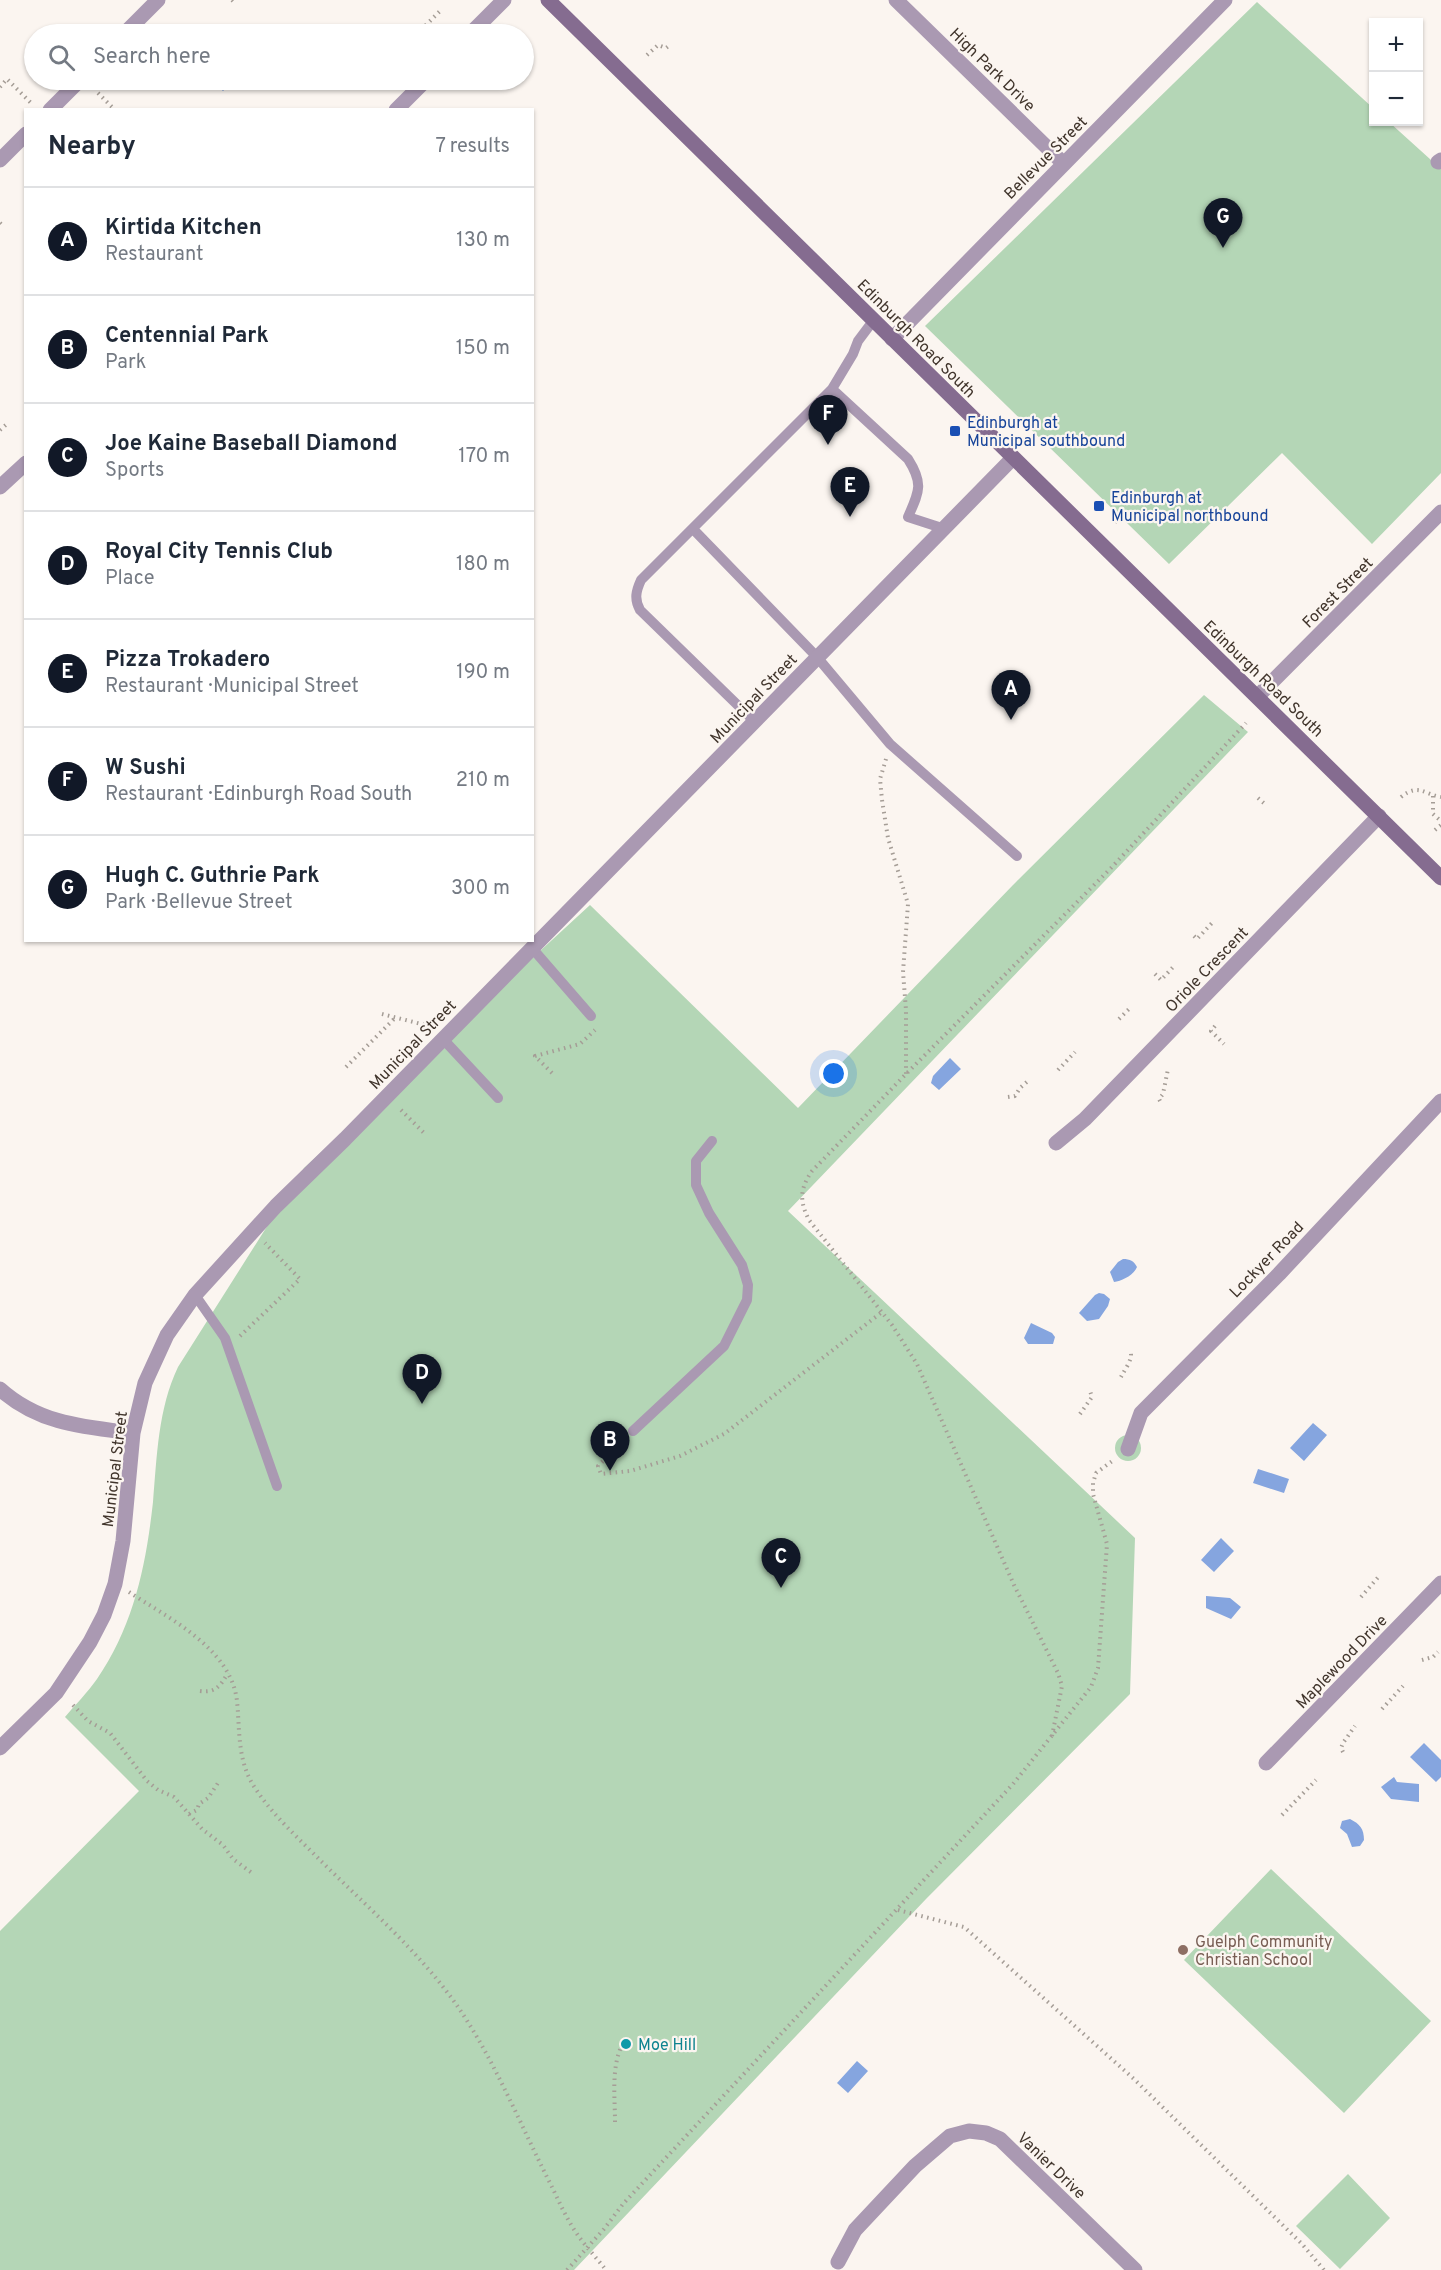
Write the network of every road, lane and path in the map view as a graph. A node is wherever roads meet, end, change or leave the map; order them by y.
1 (158, 0) edge
2 (504, 0) edge
3 (548, 0) edge
4 (896, 0) edge
5 (1225, 0) edge
6 (440, 12) dead end
7 (134, 24) edge
8 (427, 24) edge
9 (480, 24) edge
10 (670, 45) dead end
11 (647, 56) dead end
12 (0, 87) edge
13 (70, 90) edge
14 (416, 90) edge
15 (98, 93) dead end
16 (32, 104) dead end
17 (52, 108) edge
18 (113, 108) edge
19 (398, 108) edge
20 (24, 136) edge
21 (0, 160) edge
22 (1064, 164) junction
23 (873, 321) junction
24 (892, 339) junction
25 (832, 389) junction
26 (7, 424) dead end
27 (0, 430) edge
28 (1013, 458) junction
29 (24, 465) edge
30 (0, 487) edge
31 (1441, 512) edge
32 (693, 529) junction
33 (945, 529) junction
34 (817, 657) junction
35 (1257, 696) junction
36 (755, 722) junction
37 (1246, 723) dead end
38 (890, 744) junction
39 (1433, 796) junction
40 (1401, 797) dead end
41 (1441, 797) edge
42 (1258, 798) dead end
43 (1264, 804) dead end
44 (1379, 816) junction
45 (1441, 823) edge
46 (1435, 830) dead end
47 (1017, 856) dead end
48 (1441, 878) edge
49 (1212, 923) dead end
50 (1194, 936) dead end
51 (532, 948) junction
52 (1174, 966) dead end
53 (1155, 974) dead end
54 (1130, 1008) dead end
55 (382, 1014) dead end
56 (591, 1016) dead end
57 (396, 1017) junction
58 (1119, 1019) dead end
59 (600, 1025) dead end
60 (1215, 1026) dead end
61 (438, 1033) junction
62 (1224, 1044) dead end
63 (1075, 1052) dead end
64 (346, 1067) dead end
65 (1168, 1069) dead end
66 (1059, 1070) dead end
67 (552, 1073) dead end
68 (906, 1074) junction
69 (1028, 1081) dead end
70 (1008, 1097) dead end
71 (498, 1098) dead end
72 (1160, 1101) dead end
73 (1441, 1101) edge
74 (401, 1110) dead end
75 (424, 1132) dead end
76 (712, 1140) dead end
77 (1056, 1143) dead end
78 (254, 1231) junction
79 (195, 1295) junction
80 (882, 1312) junction
81 (228, 1347) junction
82 (1130, 1350) dead end
83 (1121, 1377) dead end
84 (0, 1389) edge
85 (1090, 1391) dead end
86 (1080, 1414) dead end
87 (633, 1431) joint
88 (133, 1433) junction
89 (1128, 1449) joint
90 (277, 1486) dead end
91 (1380, 1575) dead end
92 (1441, 1583) edge
93 (115, 1584) junction
94 (1360, 1597) dead end
95 (1438, 1652) dead end
96 (1422, 1660) dead end
97 (228, 1673) junction
98 (1403, 1686) dead end
99 (200, 1691) dead end
100 (73, 1704) dead end
101 (1382, 1709) dead end
102 (1355, 1726) dead end
103 (1052, 1736) junction
104 (0, 1748) edge
105 (1343, 1752) dead end
106 (1266, 1764) dead end
107 (220, 1780) dead end
108 (1316, 1780) dead end
109 (189, 1814) junction
110 (1282, 1815) dead end
111 (252, 1873) dead end
112 (898, 1910) junction
113 (622, 2045) dead end
114 (615, 2122) dead end
115 (588, 2248) junction
116 (838, 2262) dead end
117 (567, 2270) edge
118 (606, 2270) edge
119 (1135, 2270) edge
120 (1324, 2270) edge

1 - 7 street
2 - 9 street
3 - 23 main road, Edinburgh Road South
4 - 22 street, High Park Drive
5 - 22 street, Bellevue Street
6 - 8 path
10 - 11 path
12 - 16 path
13 - 17 street
14 - 19 street
15 - 18 path
20 - 21 street
22 - 24 street, Bellevue Street
23 - 24 main road, Edinburgh Road South
23 - 25 lane
24 - 28 main road, Edinburgh Road South
25 - 32 lane
25 - 33 lane
26 - 27 path
28 - 33 street, Municipal Street
28 - 35 main road, Edinburgh Road South
29 - 30 street
31 - 35 street, Forest Street
32 - 34 lane
32 - 36 lane
33 - 34 street, Municipal Street
34 - 36 street, Municipal Street
34 - 38 lane
35 - 44 main road, Edinburgh Road South
36 - 51 street, Municipal Street
37 - 68 path
38 - 47 lane
38 - 68 path
39 - 40 path
39 - 41 path
39 - 45 path
42 - 43 path
44 - 48 main road, Edinburgh Road South
44 - 77 street, Oriole Crescent
45 - 46 path
49 - 50 path
51 - 56 lane
51 - 61 street, Municipal Street
52 - 53 path
54 - 58 path
55 - 57 path
57 - 61 path
57 - 64 path
59 - 67 path
60 - 62 path
61 - 71 lane
61 - 78 street, Municipal Street
63 - 66 path
65 - 72 path
68 - 80 path
69 - 70 path
73 - 89 street, Lockyer Road
74 - 75 path
76 - 87 lane
78 - 79 street, Municipal Street
78 - 81 path
79 - 81 lane
79 - 88 street, Municipal Street
80 - 87 path
80 - 103 path
81 - 90 lane
82 - 83 path
84 - 88 street
85 - 86 path
88 - 93 street, Municipal Street
89 - 103 path
91 - 94 path
92 - 106 street, Maplewood Drive
93 - 97 path
93 - 104 street, Municipal Street
95 - 96 path
97 - 99 path
97 - 115 path
98 - 101 path
100 - 109 path
102 - 105 path
103 - 112 path
107 - 109 path
108 - 110 path
109 - 111 path
112 - 115 path
112 - 120 path
113 - 114 path
115 - 117 path
115 - 118 path
116 - 119 street, Vanier Drive

